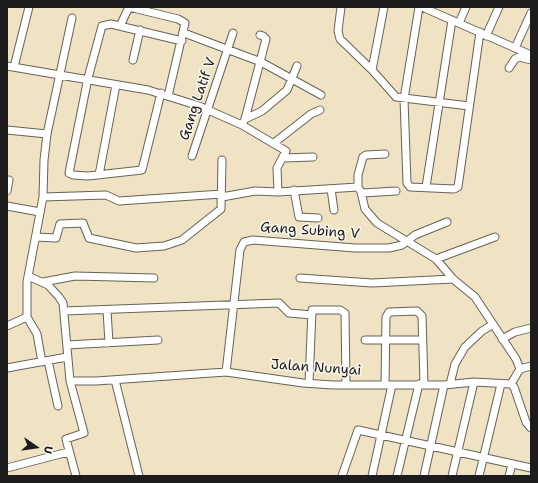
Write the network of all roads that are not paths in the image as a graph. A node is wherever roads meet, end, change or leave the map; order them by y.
1 (29, 7) edge
2 (341, 7) edge
3 (384, 7) edge
4 (466, 7) edge
5 (499, 7) edge
6 (426, 8) edge
7 (531, 13) edge
8 (72, 18) dead end
9 (452, 20) junction
10 (459, 23) junction
11 (120, 26) junction
12 (140, 30) junction
13 (184, 33) junction
14 (233, 33) dead end
15 (483, 34) junction
16 (260, 35) dead end
17 (182, 41) junction
18 (515, 48) junction
19 (229, 50) junction
20 (531, 55) edge
21 (133, 60) dead end
22 (531, 60) edge
23 (261, 62) junction
24 (11, 66) edge
25 (297, 66) dead end
26 (509, 68) dead end
27 (372, 70) junction
28 (59, 75) junction
29 (88, 78) junction
30 (291, 79) junction
31 (116, 85) junction
32 (164, 95) junction
33 (321, 95) dead end
34 (404, 100) junction
35 (439, 102) junction
36 (469, 106) junction
37 (320, 110) dead end
38 (209, 111) junction
39 (244, 122) junction
40 (7, 130) edge
41 (47, 134) junction
42 (274, 143) junction
43 (385, 154) dead end
44 (192, 156) dead end
45 (313, 157) dead end
46 (283, 158) junction
47 (222, 160) dead end
48 (99, 175) junction
49 (9, 180) dead end
50 (426, 187) junction
51 (331, 189) junction
52 (294, 190) junction
53 (360, 190) junction
54 (7, 191) edge
55 (396, 191) dead end
56 (278, 192) junction
57 (222, 195) junction
58 (44, 197) junction
59 (7, 206) edge
60 (334, 210) dead end
61 (40, 212) junction
62 (318, 218) dead end
63 (447, 222) dead end
64 (36, 237) junction
65 (495, 237) dead end
66 (408, 241) junction
67 (436, 259) junction
68 (28, 276) junction
69 (154, 278) dead end
70 (300, 278) dead end
71 (453, 279) junction
72 (43, 282) junction
73 (235, 305) junction
74 (107, 310) junction
75 (64, 311) junction
76 (312, 315) junction
77 (27, 317) junction
78 (492, 325) junction
79 (7, 326) edge
80 (531, 328) edge
81 (502, 339) junction
82 (158, 340) dead end
83 (365, 340) dead end
84 (386, 340) junction
85 (422, 340) junction
86 (108, 343) junction
87 (67, 345) junction
88 (67, 357) junction
89 (45, 361) junction
90 (531, 366) edge
91 (7, 368) edge
92 (520, 369) junction
93 (226, 372) junction
94 (115, 380) junction
95 (70, 381) junction
96 (474, 382) junction
97 (309, 383) junction
98 (421, 384) junction
99 (447, 384) junction
100 (501, 384) junction
101 (512, 384) junction
102 (346, 385) junction
103 (388, 385) junction
104 (58, 406) dead end
105 (529, 423) edge
106 (382, 436) junction
107 (406, 441) junction
108 (431, 446) junction
109 (458, 451) junction
110 (68, 452) junction
111 (484, 457) junction
112 (512, 464) junction
113 (7, 468) edge
114 (531, 468) edge
115 (76, 476) edge
116 (139, 476) edge
117 (342, 476) edge
118 (372, 476) edge
119 (397, 476) edge
120 (424, 476) edge
121 (452, 476) edge
122 (479, 476) edge
123 (509, 476) edge

1 - 24 street
2 - 27 street
3 - 27 street
4 - 10 street
5 - 15 street
6 - 9 street
6 - 34 street
7 - 18 street
8 - 28 street
9 - 10 street
9 - 35 street
10 - 15 street
11 - 12 street
11 - 13 street
11 - 29 street
12 - 17 street
12 - 21 street
13 - 17 street
13 - 19 street, Gang Latif V
14 - 19 street, Gang Latif V
15 - 18 street
15 - 36 street
16 - 23 street
17 - 32 street
18 - 20 street
19 - 23 street, Gang Latif V
19 - 38 street, Gang Latif V
22 - 26 street
23 - 30 street, Gang Latif V
23 - 39 street
24 - 28 street
25 - 30 street
27 - 34 street
28 - 29 street
28 - 41 street
29 - 31 street
29 - 48 street
30 - 33 street, Gang Latif V
30 - 39 street
31 - 32 street
31 - 48 street
32 - 38 street
32 - 48 street
34 - 35 street
34 - 50 street
35 - 36 street
35 - 50 street
36 - 50 street
37 - 42 street
38 - 39 street
38 - 44 street, Gang Latif V
39 - 42 street
40 - 41 street
41 - 58 street
42 - 46 street
43 - 53 street
45 - 46 street
46 - 56 street
47 - 57 street
49 - 54 street
51 - 52 street
51 - 53 street
51 - 60 street
52 - 56 street
52 - 62 street
53 - 55 street
53 - 66 street
56 - 57 street
57 - 58 street
57 - 64 street
58 - 61 street
59 - 61 street
61 - 64 street
63 - 66 street
64 - 68 street
65 - 67 street
66 - 67 street
66 - 73 street, Gang Subing V
67 - 71 street
68 - 72 street
68 - 77 street
69 - 72 street
70 - 71 street
71 - 78 street
72 - 75 street
73 - 74 street
73 - 76 street
73 - 93 street, Gang Subing V
74 - 75 street
74 - 86 street
75 - 87 street
76 - 97 street
76 - 102 street
77 - 79 street
77 - 89 street
78 - 81 street
78 - 99 street
80 - 81 street
81 - 92 street
82 - 86 street
83 - 84 street
84 - 85 street
84 - 85 street
84 - 103 street
85 - 98 street
86 - 87 street
87 - 88 street
88 - 89 street
88 - 95 street
89 - 91 street
89 - 104 street
90 - 92 street
92 - 101 street
93 - 94 street, Jalan Nunyai
93 - 97 street, Jalan Nunyai
94 - 95 street, Jalan Nunyai
94 - 116 street
95 - 110 street
96 - 99 street, Jalan Nunyai
96 - 100 street, Jalan Nunyai
96 - 109 street
97 - 102 street, Jalan Nunyai
98 - 99 street, Jalan Nunyai
98 - 103 street, Jalan Nunyai
98 - 107 street
99 - 108 street
100 - 101 street, Jalan Nunyai
100 - 111 street
101 - 105 street
102 - 103 street, Jalan Nunyai
103 - 106 street
106 - 107 street
106 - 117 street
106 - 118 street
107 - 108 street
107 - 119 street
108 - 109 street
108 - 120 street
109 - 111 street
109 - 121 street
110 - 113 street
110 - 115 street
111 - 112 street
111 - 122 street
112 - 114 street
112 - 123 street

